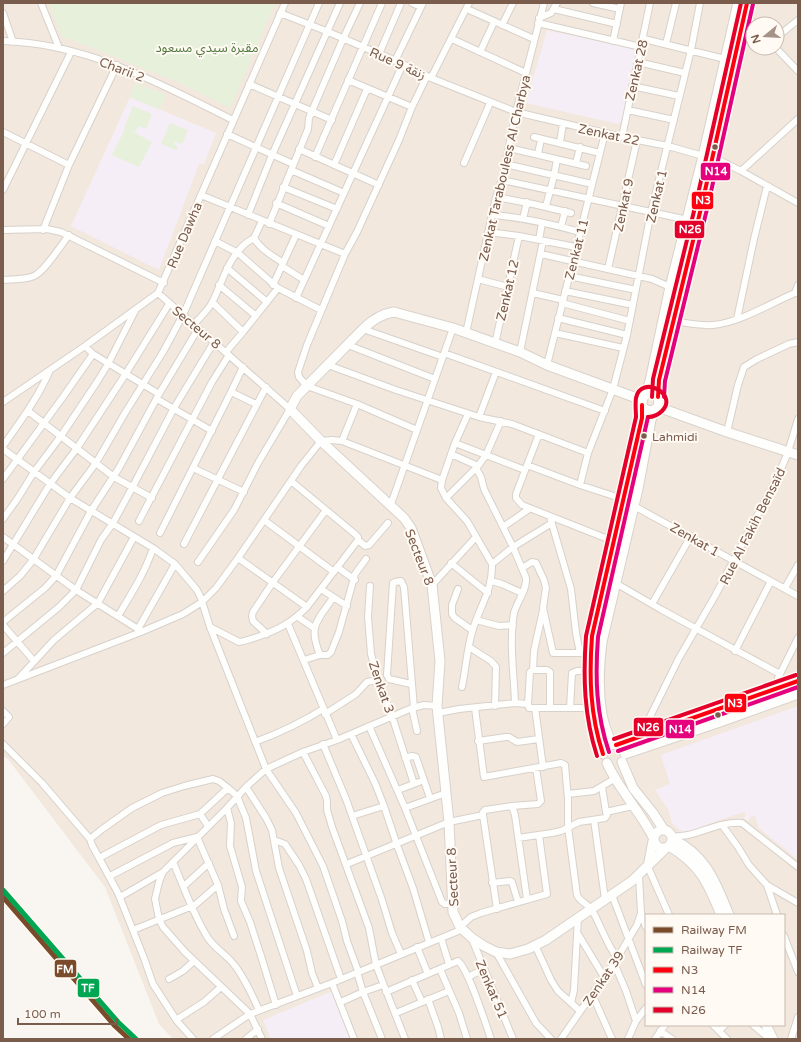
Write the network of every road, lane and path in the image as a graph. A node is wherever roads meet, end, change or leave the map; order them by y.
1 (41, 3) edge
2 (285, 3) edge
3 (319, 3) edge
4 (340, 3) edge
5 (360, 3) edge
6 (382, 3) edge
7 (401, 3) edge
8 (412, 3) edge
9 (512, 3) edge
10 (544, 3) edge
11 (557, 3) edge
12 (592, 3) edge
13 (650, 3) edge
14 (676, 3) edge
15 (700, 3) edge
16 (738, 3) edge
17 (747, 3) edge
18 (422, 5) edge
19 (468, 6) edge
20 (621, 6) edge
21 (554, 9) junction
22 (3, 13) edge
23 (280, 14) junction
24 (744, 15) joint
25 (798, 20) edge
26 (539, 21) junction
27 (494, 22) junction
28 (309, 24) junction
29 (616, 24) junction
30 (502, 25) junction
31 (326, 31) junction
32 (785, 31) edge
33 (343, 39) junction
34 (452, 39) junction
35 (534, 39) junction
36 (644, 39) junction
37 (3, 41) edge
38 (613, 41) junction
39 (13, 42) junction
40 (666, 44) junction
41 (362, 47) junction
42 (642, 47) junction
43 (59, 48) junction
44 (691, 50) junction
45 (71, 52) junction
46 (480, 52) junction
47 (379, 54) junction
48 (784, 56) edge
49 (725, 59) junction
50 (395, 61) junction
51 (638, 62) junction
52 (403, 64) junction
53 (118, 65) junction
54 (798, 71) edge
55 (526, 73) junction
56 (685, 73) junction
57 (429, 77) junction
58 (348, 80) junction
59 (249, 84) junction
60 (632, 86) junction
61 (367, 89) junction
62 (278, 96) junction
63 (679, 96) junction
64 (388, 97) junction
65 (295, 103) junction
66 (490, 103) junction
67 (412, 107) junction
68 (628, 110) junction
69 (312, 111) junction
70 (516, 112) junction
71 (798, 119) edge
72 (233, 120) junction
73 (332, 120) junction
74 (674, 120) junction
75 (563, 124) junction
76 (3, 132) edge
77 (605, 133) junction
78 (227, 134) junction
79 (534, 137) dead end
80 (622, 137) junction
81 (541, 139) junction
82 (637, 140) junction
83 (560, 142) junction
84 (26, 143) junction
85 (668, 146) junction
86 (256, 147) junction
87 (580, 147) junction
88 (509, 148) junction
89 (299, 149) junction
90 (600, 153) junction
91 (538, 154) junction
92 (272, 155) junction
93 (315, 157) junction
94 (708, 158) junction
95 (557, 159) junction
96 (576, 163) junction
97 (464, 164) dead end
98 (505, 164) junction
99 (69, 165) junction
100 (334, 165) junction
101 (586, 166) dead end
102 (292, 167) junction
103 (741, 171) junction
104 (352, 174) junction
105 (554, 176) junction
106 (502, 180) junction
107 (379, 184) junction
108 (592, 184) junction
109 (767, 186) junction
110 (283, 187) junction
111 (3, 190) edge
112 (550, 191) junction
113 (344, 193) junction
114 (201, 195) junction
115 (496, 197) junction
116 (588, 200) junction
117 (527, 202) junction
118 (276, 203) junction
119 (798, 203) edge
120 (546, 206) junction
121 (229, 207) junction
122 (623, 207) junction
123 (337, 209) junction
124 (651, 212) junction
125 (492, 214) junction
126 (248, 215) junction
127 (523, 219) junction
128 (688, 220) junction
129 (262, 221) junction
130 (542, 223) junction
131 (268, 224) junction
132 (329, 226) junction
133 (561, 227) junction
134 (3, 230) edge
135 (43, 230) junction
136 (488, 232) junction
137 (580, 232) junction
138 (69, 235) junction
139 (296, 235) junction
140 (520, 236) junction
141 (254, 238) junction
142 (541, 240) junction
143 (215, 241) junction
144 (321, 244) junction
145 (576, 247) junction
146 (238, 253) junction
147 (345, 254) junction
148 (540, 254) junction
149 (573, 261) junction
150 (282, 265) junction
151 (227, 268) junction
152 (608, 269) junction
153 (569, 276) junction
154 (639, 276) junction
155 (478, 279) junction
156 (3, 280) edge
157 (304, 280) junction
158 (164, 283) junction
159 (219, 285) junction
160 (798, 285) edge
161 (276, 287) junction
162 (508, 287) junction
163 (670, 287) junction
164 (636, 290) junction
165 (565, 291) junction
166 (158, 293) junction
167 (533, 293) junction
168 (797, 293) edge
169 (296, 298) junction
170 (212, 302) junction
171 (267, 302) junction
172 (562, 302) junction
173 (169, 304) junction
174 (633, 305) junction
175 (136, 310) junction
176 (321, 310) junction
177 (183, 315) junction
178 (256, 316) junction
179 (558, 318) junction
180 (737, 319) junction
181 (630, 321) junction
182 (673, 321) junction
183 (196, 326) junction
184 (453, 328) junction
185 (363, 329) junction
186 (243, 332) junction
187 (466, 333) junction
188 (555, 333) junction
189 (627, 335) junction
190 (214, 342) junction
191 (798, 342) edge
192 (495, 344) junction
193 (348, 345) junction
194 (85, 346) junction
195 (623, 348) junction
196 (520, 352) junction
197 (227, 353) junction
198 (93, 354) junction
199 (443, 355) junction
200 (108, 364) junction
201 (328, 365) junction
202 (546, 365) junction
203 (243, 367) junction
204 (50, 369) junction
205 (496, 372) junction
206 (125, 375) junction
207 (435, 378) junction
208 (143, 385) junction
209 (266, 386) junction
210 (307, 386) junction
211 (613, 389) junction
212 (231, 392) junction
213 (158, 397) junction
214 (428, 400) junction
215 (643, 400) junction
216 (3, 402) edge
217 (256, 404) junction
218 (357, 404) junction
219 (657, 405) junction
220 (174, 408) junction
221 (290, 409) junction
222 (28, 411) junction
223 (605, 411) junction
224 (468, 414) junction
225 (479, 417) junction
226 (193, 419) junction
227 (798, 419) edge
228 (502, 421) junction
229 (44, 423) junction
230 (416, 430) junction
231 (212, 431) junction
232 (727, 432) junction
233 (539, 434) junction
234 (61, 436) junction
235 (321, 441) junction
236 (342, 441) junction
237 (455, 443) junction
238 (3, 448) edge
239 (77, 448) junction
240 (788, 452) junction
241 (588, 453) junction
242 (451, 454) junction
243 (486, 455) junction
244 (798, 455) edge
245 (18, 460) junction
246 (96, 463) junction
247 (404, 466) junction
248 (477, 467) junction
249 (526, 467) junction
250 (193, 468) junction
251 (34, 472) junction
252 (114, 477) junction
253 (3, 478) edge
254 (217, 480) junction
255 (442, 480) junction
256 (291, 481) junction
257 (50, 484) junction
258 (580, 485) junction
259 (132, 488) junction
260 (244, 492) junction
261 (70, 498) junction
262 (152, 498) junction
263 (446, 498) junction
264 (623, 499) junction
265 (634, 506) junction
266 (390, 507) junction
267 (529, 508) junction
268 (326, 510) junction
269 (91, 511) junction
270 (550, 517) junction
271 (3, 518) edge
272 (264, 520) junction
273 (139, 521) dead end
274 (113, 523) junction
275 (388, 523) dead end
276 (552, 523) junction
277 (503, 527) junction
278 (160, 533) dead end
279 (691, 536) junction
280 (3, 537) edge
281 (134, 537) junction
282 (476, 537) junction
283 (358, 540) junction
284 (613, 541) junction
285 (184, 544) dead end
286 (13, 546) junction
287 (300, 546) junction
288 (513, 547) junction
289 (152, 548) junction
290 (238, 558) junction
291 (366, 559) dead end
292 (33, 560) junction
293 (733, 560) junction
294 (3, 561) edge
295 (198, 562) dead end
296 (451, 563) junction
297 (175, 564) junction
298 (492, 564) junction
299 (798, 565) edge
300 (522, 568) junction
301 (335, 570) junction
302 (56, 576) junction
303 (605, 577) junction
304 (354, 580) junction
305 (491, 581) junction
306 (771, 581) junction
307 (273, 582) junction
308 (615, 584) junction
309 (432, 585) junction
310 (370, 586) dead end
311 (785, 588) junction
312 (321, 589) junction
313 (458, 589) dead end
314 (76, 590) junction
315 (3, 591) edge
316 (488, 593) junction
317 (522, 593) junction
318 (798, 596) edge
319 (333, 598) junction
320 (202, 602) junction
321 (98, 603) junction
322 (652, 604) junction
323 (347, 606) junction
324 (307, 607) junction
325 (543, 608) junction
326 (118, 616) junction
327 (298, 617) junction
328 (476, 620) junction
329 (3, 623) edge
330 (288, 624) junction
331 (513, 625) junction
332 (210, 627) junction
333 (314, 628) junction
334 (696, 629) junction
335 (139, 630) junction
336 (472, 630) junction
337 (267, 634) junction
338 (798, 638) edge
339 (17, 641) junction
340 (469, 647) junction
341 (735, 651) junction
342 (3, 652) edge
343 (580, 653) junction
344 (590, 653) junction
345 (320, 654) junction
346 (304, 660) junction
347 (34, 661) junction
348 (533, 670) junction
349 (590, 671) junction
350 (780, 674) junction
351 (17, 680) junction
352 (378, 680) junction
353 (798, 681) edge
354 (411, 684) junction
355 (3, 685) edge
356 (462, 687) dead end
357 (778, 688) junction
358 (798, 694) edge
359 (782, 700) junction
360 (515, 703) junction
361 (528, 704) junction
362 (495, 706) junction
363 (550, 707) junction
364 (413, 708) junction
365 (474, 708) junction
366 (535, 708) junction
367 (570, 708) junction
368 (592, 708) junction
369 (437, 710) junction
370 (3, 711) edge
371 (324, 711) junction
372 (392, 716) junction
373 (3, 724) edge
374 (369, 726) junction
375 (417, 731) dead end
376 (351, 734) junction
377 (640, 737) junction
378 (337, 740) junction
379 (539, 740) junction
380 (478, 741) junction
381 (255, 742) junction
382 (3, 744) edge
383 (323, 744) junction
384 (614, 745) junction
385 (303, 752) junction
386 (603, 754) junction
387 (405, 758) junction
388 (623, 758) junction
389 (606, 763) junction
390 (543, 767) junction
391 (536, 768) junction
392 (266, 769) junction
393 (614, 779) junction
394 (424, 780) junction
395 (414, 784) junction
396 (246, 787) junction
397 (602, 787) junction
398 (228, 788) junction
399 (398, 790) junction
400 (446, 793) junction
401 (568, 794) junction
402 (237, 796) junction
403 (430, 798) junction
404 (384, 806) junction
405 (512, 806) junction
406 (633, 806) junction
407 (227, 808) junction
408 (405, 808) junction
409 (606, 812) junction
410 (200, 814) junction
411 (482, 815) junction
412 (352, 816) junction
413 (594, 820) junction
414 (449, 822) junction
415 (722, 825) junction
416 (208, 826) junction
417 (568, 827) junction
418 (664, 830) junction
419 (416, 835) junction
420 (539, 835) junction
421 (197, 837) junction
422 (518, 838) junction
423 (90, 839) junction
424 (654, 839) junction
425 (274, 840) junction
426 (670, 842) junction
427 (396, 845) junction
428 (367, 857) junction
429 (100, 858) junction
430 (173, 862) junction
431 (209, 863) junction
432 (347, 864) junction
433 (648, 867) junction
434 (798, 867) edge
435 (163, 872) junction
436 (110, 876) junction
437 (639, 876) junction
438 (492, 883) junction
439 (218, 885) junction
440 (767, 885) junction
441 (184, 886) junction
442 (120, 897) junction
443 (608, 897) junction
444 (527, 899) junction
445 (518, 902) junction
446 (798, 903) edge
447 (454, 904) junction
448 (192, 906) junction
449 (591, 908) junction
450 (497, 909) junction
451 (641, 913) junction
452 (669, 914) edge
453 (720, 914) edge
454 (729, 914) edge
455 (777, 914) edge
456 (578, 917) junction
457 (159, 918) junction
458 (645, 925) edge
459 (462, 928) junction
460 (133, 930) junction
461 (578, 934) junction
462 (234, 936) dead end
463 (441, 938) junction
464 (472, 938) junction
465 (629, 939) junction
466 (785, 939) edge
467 (429, 942) junction
468 (535, 945) junction
469 (417, 947) junction
470 (496, 952) junction
471 (401, 954) junction
472 (615, 960) junction
473 (194, 961) junction
474 (376, 964) junction
475 (449, 964) junction
476 (440, 969) junction
477 (484, 969) junction
478 (358, 971) junction
479 (798, 972) edge
480 (428, 974) junction
481 (468, 976) junction
482 (604, 978) junction
483 (170, 979) dead end
484 (341, 979) junction
485 (412, 980) junction
486 (645, 982) edge
487 (332, 983) junction
488 (383, 985) junction
489 (221, 987) junction
490 (318, 988) junction
491 (450, 991) junction
492 (363, 992) junction
493 (386, 992) junction
494 (592, 994) junction
495 (298, 996) junction
496 (425, 1001) junction
497 (340, 1002) junction
498 (571, 1003) junction
499 (276, 1005) junction
500 (645, 1009) edge
501 (259, 1010) junction
502 (580, 1011) junction
503 (396, 1013) junction
504 (250, 1014) junction
505 (798, 1017) edge
506 (177, 1021) junction
507 (636, 1021) junction
508 (664, 1026) edge
509 (714, 1026) edge
510 (724, 1026) edge
511 (755, 1026) edge
512 (767, 1026) edge
513 (772, 1026) edge
514 (258, 1029) junction
515 (660, 1031) junction
516 (720, 1032) junction
517 (193, 1039) edge
518 (213, 1039) edge
519 (246, 1039) edge
520 (262, 1039) edge
521 (354, 1039) edge
522 (382, 1039) edge
523 (405, 1039) edge
524 (441, 1039) edge
525 (467, 1039) edge
526 (491, 1039) edge
527 (513, 1039) edge
528 (551, 1039) edge
529 (561, 1039) edge
530 (612, 1039) edge
531 (628, 1039) edge
532 (655, 1039) edge
533 (672, 1039) edge
534 (716, 1039) edge
535 (727, 1039) edge
536 (775, 1039) edge
537 (791, 1039) edge

1 - 43 street
2 - 23 street, Rue Dawha
3 - 28 street
4 - 31 street
5 - 33 street
6 - 41 street
7 - 47 street
8 - 18 street
9 - 30 street
10 - 26 street, Zenkat Tarabouless Al Charbya
11 - 21 street
12 - 20 street
13 - 36 street, Zenkat 28
14 - 40 street
15 - 44 street, Zenkat 1
16 - 49 main road
17 - 24 main road
18 - 50 street
19 - 27 street
19 - 34 street
20 - 29 street
21 - 26 street
21 - 29 street
22 - 39 street
23 - 28 street, Rue 9 زنقة
23 - 59 street, Rue Dawha
24 - 94 main road
25 - 32 street
26 - 35 street, Zenkat Tarabouless Al Charbya
26 - 38 street
27 - 30 street
27 - 46 street
28 - 31 street, Rue 9 زنقة
28 - 62 street
29 - 38 street
30 - 35 street
31 - 33 street, Rue 9 زنقة
31 - 65 street
33 - 41 street, Rue 9 زنقة
33 - 69 street
34 - 46 street
34 - 57 street
35 - 55 street, Zenkat Tarabouless Al Charbya
36 - 40 street
36 - 42 street, Zenkat 28
37 - 39 street, Charii 2
38 - 42 street
39 - 43 street, Charii 2
40 - 44 street
41 - 47 street, Rue 9 زنقة
41 - 58 street
42 - 51 street, Zenkat 28
43 - 45 street, Charii 2
44 - 49 street
44 - 56 street, Zenkat 1
45 - 53 street, Charii 2
45 - 84 street
46 - 55 street
47 - 50 street, Rue 9 زنقة
48 - 54 street
49 - 94 main road
50 - 52 street, Rue 9 زنقة
51 - 56 street
51 - 60 street, Zenkat 28
52 - 57 street, Rue 9 زنقة
52 - 64 street
53 - 72 street, Charii 2
53 - 99 street
55 - 70 street, Zenkat Tarabouless Al Charbya
56 - 63 street, Zenkat 1
57 - 66 street, Rue 9 زنقة
57 - 67 street
58 - 61 street
58 - 73 street
59 - 62 street
59 - 72 street, Rue Dawha
60 - 63 street
60 - 68 street, Zenkat 28
61 - 64 street
61 - 100 street
62 - 65 street
62 - 86 street
63 - 74 street, Zenkat 1
64 - 67 street
64 - 104 street
65 - 69 street
65 - 92 street
66 - 70 street, Rue 9 زنقة
66 - 97 street
67 - 107 street
68 - 74 street
68 - 80 street, Zenkat 28
69 - 73 street
69 - 89 street
70 - 75 street, Zenkat 22
70 - 88 street, Zenkat Tarabouless Al Charbya
71 - 103 street
72 - 78 street, Rue Dawha
73 - 93 street
74 - 85 street, Zenkat 1
75 - 77 street, Zenkat 22
75 - 83 street
76 - 84 street
77 - 80 street, Zenkat 22
77 - 90 street, Zenkat 11
78 - 86 street
78 - 114 street, Rue Dawha
79 - 81 street
80 - 82 street, Zenkat 22
81 - 83 street
81 - 91 street
82 - 85 street, Zenkat 22
82 - 122 street, Zenkat 9
83 - 87 street
84 - 99 street
84 - 111 street
85 - 94 street, Zenkat 22
85 - 124 street, Zenkat 1
86 - 92 street
86 - 121 street
87 - 90 street
87 - 96 street
88 - 91 street
88 - 98 street, Zenkat Tarabouless Al Charbya
89 - 93 street
89 - 102 street
90 - 108 street, Zenkat 11
91 - 95 street
92 - 102 street
92 - 126 street
93 - 100 street
94 - 103 street, Zenkat 22
94 - 128 main road
94 - 182 main road
95 - 96 street
95 - 105 street
96 - 101 street
98 - 105 street
98 - 106 street, Zenkat Tarabouless Al Charbya
99 - 135 street
100 - 104 street
102 - 110 street
102 - 113 street
103 - 109 street, Zenkat 22
104 - 107 street
104 - 113 street
105 - 108 street
105 - 112 street
106 - 112 street
106 - 115 street, Zenkat Tarabouless Al Charbya
107 - 147 street
108 - 116 street, Zenkat 11
109 - 119 street, Zenkat 22
109 - 180 street
110 - 118 street
110 - 123 street
112 - 116 street
112 - 120 street
113 - 123 street
114 - 121 street
114 - 158 street, Rue Dawha
115 - 117 street
115 - 125 street, Zenkat Tarabouless Al Charbya
116 - 122 street
116 - 137 street, Zenkat 11
117 - 120 street
117 - 127 street
118 - 131 street
118 - 132 street
120 - 133 street
121 - 126 street
121 - 143 street
122 - 124 street
122 - 152 street, Zenkat 9
123 - 132 street
124 - 128 street
124 - 154 street, Zenkat 1
125 - 127 street
125 - 136 street, Zenkat Tarabouless Al Charbya
126 - 129 street
127 - 130 street
128 - 163 main road
129 - 131 street
129 - 141 street
130 - 133 street
130 - 142 street
131 - 139 street
132 - 144 street
133 - 137 street
134 - 135 street
135 - 138 street
136 - 140 street
136 - 155 street, Zenkat Tarabouless Al Charbya
137 - 145 street, Zenkat 11
138 - 156 street
138 - 158 street
139 - 144 street
139 - 150 street
140 - 142 street
140 - 162 street, Zenkat 12
141 - 146 street
141 - 150 street
142 - 145 street
142 - 148 street
143 - 146 street
143 - 177 street
144 - 147 street
144 - 157 street
145 - 149 street, Zenkat 11
146 - 151 street
146 - 161 street
147 - 176 street
148 - 149 street
148 - 167 street
149 - 152 street
149 - 153 street, Zenkat 11
150 - 157 street
150 - 161 street
151 - 159 street
151 - 171 street
152 - 154 street
153 - 164 street
153 - 165 street, Zenkat 11
154 - 163 street
154 - 164 street, Zenkat 1
155 - 162 street
155 - 187 street, Zenkat Tarabouless Al Charbya
157 - 169 street
158 - 166 street, Rue Dawha
159 - 170 street
159 - 178 street
160 - 168 street
161 - 169 street
161 - 171 street
162 - 192 street, Zenkat 12
163 - 215 main road
164 - 174 street, Zenkat 1
165 - 172 street, Zenkat 11
165 - 174 street
166 - 173 street, Secteur 8
166 - 175 street, Rue Dawha
167 - 172 street
167 - 196 street
168 - 180 street
169 - 176 street
170 - 183 street
170 - 186 street
171 - 178 street
172 - 179 street, Zenkat 11
172 - 181 street
173 - 177 street, Secteur 8
173 - 206 street
174 - 181 street, Zenkat 1
175 - 194 street, Rue Dawha
175 - 200 street
176 - 210 street
177 - 183 street, Secteur 8
177 - 208 street
178 - 186 street
179 - 188 street, Zenkat 11
179 - 189 street
180 - 182 street
181 - 189 street, Zenkat 1
182 - 219 main road
183 - 190 street, Secteur 8
183 - 213 street
184 - 185 main road
184 - 187 main road
184 - 199 street
185 - 193 main road
185 - 199 street
186 - 197 street
187 - 192 main road
188 - 195 street
188 - 202 street, Zenkat 11
189 - 195 street, Zenkat 1
190 - 197 street, Secteur 8
190 - 220 street
191 - 232 street
192 - 196 main road
193 - 201 main road
193 - 207 street
194 - 198 street
194 - 204 street, Rue Dawha
195 - 211 street, Zenkat 1
196 - 202 main road
197 - 203 street, Secteur 8
197 - 226 street
198 - 200 street
198 - 229 street
199 - 205 street
199 - 207 street
200 - 206 street
200 - 234 street
201 - 210 main road
201 - 214 street
202 - 211 main road
203 - 209 street, Secteur 8
203 - 212 street
204 - 216 street, Rue Dawha
204 - 222 street
205 - 223 street
205 - 225 street
206 - 208 street
206 - 239 street
207 - 214 street
208 - 213 street
208 - 246 street
209 - 217 street
209 - 221 street, Secteur 8
210 - 218 street
210 - 221 main road
211 - 215 main road
211 - 223 street, Zenkat 1
212 - 217 street
212 - 231 street
213 - 220 street
213 - 252 street
214 - 224 street
214 - 230 street
215 - 219 main road
215 - 219 main road
215 - 264 main road
217 - 254 street
218 - 230 street
218 - 236 street
219 - 232 main road
219 - 265 main road
220 - 226 street
220 - 259 street
221 - 235 main road, Secteur 8
221 - 260 street
222 - 229 street
222 - 238 street
223 - 241 street, Zenkat 1
224 - 225 street
224 - 237 street
225 - 228 street
226 - 231 street
226 - 262 street
227 - 240 street, Rue Al Fakih Bensaïd
228 - 233 street
228 - 243 street
229 - 234 street
229 - 245 street
230 - 247 street
231 - 250 street
232 - 240 main road
233 - 241 street
233 - 249 street
234 - 239 street
234 - 251 street
235 - 236 street
235 - 256 street
235 - 266 main road, Secteur 8
236 - 247 street
237 - 242 street
237 - 243 street
238 - 245 street
239 - 246 street
239 - 257 street
240 - 244 main road
240 - 293 street, Rue Al Fakih Bensaïd
241 - 258 street, Zenkat 1
242 - 248 street
242 - 255 street
243 - 248 street
243 - 249 street
245 - 251 street
245 - 253 street
246 - 252 street
246 - 261 street
247 - 255 street
247 - 266 street
248 - 263 street
248 - 277 street
249 - 258 street
249 - 267 street
250 - 254 street
250 - 278 street
251 - 257 street
251 - 271 street
252 - 259 street
252 - 269 street
254 - 260 street
254 - 285 street
255 - 263 street
256 - 268 street
256 - 272 street
257 - 261 street
257 - 286 street
258 - 264 street
259 - 262 street
259 - 274 street
260 - 295 street
261 - 269 street
261 - 292 street
262 - 273 street
263 - 282 street
264 - 284 main road
265 - 279 street, Zenkat 1
265 - 308 main road
266 - 309 main road, Secteur 8
267 - 270 street
267 - 277 street
268 - 283 street
268 - 287 street
269 - 274 street
269 - 302 street
270 - 276 street
270 - 284 street
272 - 287 street
272 - 290 street
274 - 281 street
274 - 314 street
275 - 283 street
276 - 288 street
276 - 343 street
277 - 288 street
279 - 293 street, Zenkat 1
279 - 322 street
280 - 286 street
281 - 289 street
281 - 321 street
282 - 296 street
282 - 298 street
283 - 301 street
284 - 303 main road
286 - 292 street
286 - 294 street
287 - 301 street
287 - 307 street
288 - 298 street
288 - 300 street
289 - 297 street
289 - 326 street
290 - 307 street
290 - 320 street
291 - 304 street
292 - 302 street
292 - 315 street
293 - 306 street, Zenkat 1
293 - 334 street, Rue Al Fakih Bensaïd
296 - 309 street
296 - 316 street
297 - 320 street
297 - 335 street
298 - 305 street
299 - 311 street
300 - 317 street
300 - 325 street
301 - 304 street
301 - 312 street
302 - 314 street
302 - 329 street
303 - 308 street
303 - 344 main road
304 - 323 street
305 - 316 street
305 - 317 street
306 - 311 street, Zenkat 1
306 - 341 street
307 - 324 street
307 - 337 street
308 - 322 street
308 - 384 main road
309 - 369 main road, Secteur 8
310 - 352 street, Zenkat 3
311 - 318 street, Zenkat 1
312 - 319 street
312 - 324 street
313 - 336 street
314 - 321 street
314 - 339 street
316 - 328 street
317 - 331 street
319 - 323 street
319 - 333 street
320 - 332 street
320 - 335 street
321 - 326 street
321 - 347 street
322 - 334 street
323 - 345 street
324 - 327 street
325 - 343 street
325 - 348 street
326 - 335 street
327 - 330 street
327 - 333 street
328 - 331 street
328 - 336 street
329 - 339 street
330 - 337 street
330 - 346 street
331 - 360 street
332 - 337 street
332 - 381 street
333 - 345 street
334 - 341 street
334 - 377 street, Rue Al Fakih Bensaïd
335 - 351 street
336 - 340 street
338 - 350 street
339 - 342 street
339 - 347 street
340 - 356 street
340 - 362 street
341 - 350 street
343 - 344 street
344 - 349 main road
345 - 346 street
346 - 371 street
347 - 351 street
348 - 361 street
348 - 363 street
349 - 367 street
349 - 368 main road
350 - 357 street
351 - 355 street
352 - 371 street
352 - 372 street, Zenkat 3
353 - 357 main road
354 - 354 street
354 - 364 street
357 - 359 street
357 - 377 main road
358 - 359 main road
359 - 388 main road
360 - 361 street
360 - 362 street
361 - 366 street
362 - 365 street
363 - 366 street
363 - 367 street
364 - 369 street
364 - 372 street
364 - 375 street
365 - 369 street
365 - 380 street
366 - 379 street
367 - 368 street
368 - 386 main road
369 - 400 main road, Secteur 8
370 - 373 street
371 - 378 street
371 - 381 street
372 - 374 street
372 - 387 street, Zenkat 3
374 - 376 street
374 - 399 street
376 - 378 street
376 - 404 street
377 - 384 main road
378 - 383 street
379 - 380 street
379 - 390 street
380 - 391 street
381 - 392 street
382 - 423 street
383 - 385 street
383 - 412 street
384 - 386 main road
384 - 388 main road
385 - 392 street
385 - 432 street
386 - 389 main road
387 - 394 street
387 - 395 street, Zenkat 3
388 - 389 main road
388 - 418 main road
389 - 393 main road
390 - 391 street
390 - 401 street
391 - 405 street
392 - 396 street
392 - 478 street
393 - 397 street
393 - 406 main road
394 - 395 street
394 - 403 street
395 - 399 street
396 - 402 street
396 - 425 street
397 - 401 street
397 - 409 street
398 - 402 street
398 - 410 street
398 - 423 street
399 - 408 street
400 - 403 street
400 - 414 main road, Secteur 8
401 - 417 street
402 - 407 street
402 - 495 street
403 - 408 street
404 - 412 street
404 - 427 street
405 - 411 street
405 - 422 street
406 - 409 street
406 - 424 main road
407 - 416 street
407 - 499 street
408 - 419 street
409 - 413 street
410 - 416 street
410 - 429 street
411 - 414 street
411 - 438 street
412 - 428 street
413 - 417 street
413 - 443 street
414 - 419 street
414 - 447 main road, Secteur 8
415 - 426 street
415 - 434 street
415 - 440 street
416 - 421 street
417 - 420 street
417 - 449 street
418 - 424 main road
418 - 426 main road
419 - 427 street
419 - 447 street
420 - 422 street
420 - 444 street
421 - 430 street
421 - 431 street
421 - 436 street
422 - 444 street
423 - 429 street
424 - 426 main road
424 - 433 main road
425 - 484 street
425 - 490 street
426 - 433 main road
426 - 453 main road
426 - 454 main road
427 - 428 street
427 - 467 street
428 - 432 street
428 - 471 street
429 - 436 street
430 - 435 street
430 - 441 street
431 - 439 street
431 - 441 street
432 - 474 street
433 - 437 main road
433 - 452 street
435 - 442 street
435 - 457 street
436 - 442 street
437 - 443 main road
437 - 451 street, Zenkat 39
438 - 445 street
438 - 450 street
439 - 448 street
439 - 462 street
440 - 446 street
440 - 455 street
441 - 448 street
442 - 460 street
443 - 449 main road
443 - 465 street
444 - 445 street
445 - 450 street
447 - 459 main road, Secteur 8
448 - 457 street
448 - 501 street
449 - 456 main road
449 - 472 street
450 - 459 street
451 - 458 street, Zenkat 39
451 - 465 street, Zenkat 39
456 - 461 street
456 - 468 main road
457 - 460 street
457 - 473 street
459 - 463 street
459 - 464 main road
460 - 506 street
461 - 482 street
461 - 498 street
463 - 467 street
463 - 475 street
464 - 470 main road
464 - 477 street, Zenkat 51
465 - 472 street, Zenkat 39
465 - 486 street
466 - 479 street
467 - 469 street
468 - 470 main road
468 - 498 street
469 - 471 street
469 - 480 street
470 - 528 street
471 - 474 street
472 - 482 street, Zenkat 39
472 - 507 street
473 - 483 street
473 - 489 street
474 - 478 street
474 - 488 street
475 - 476 street
475 - 481 street
476 - 480 street
476 - 491 street
477 - 481 street
477 - 527 street, Zenkat 51
478 - 484 street
478 - 492 street
480 - 485 street
481 - 526 street
482 - 494 street, Zenkat 39
484 - 487 street
485 - 493 street
485 - 496 street
487 - 490 street
487 - 497 street
488 - 492 street
488 - 493 street
489 - 504 street
489 - 506 street
490 - 495 street
491 - 496 street
491 - 525 street
492 - 497 street
492 - 522 street
493 - 503 street
494 - 502 street, Zenkat 39
494 - 530 street
495 - 499 street
496 - 503 street
496 - 524 street
497 - 521 street
498 - 502 street
499 - 501 street
500 - 507 street
501 - 504 street
502 - 529 street, Zenkat 39
503 - 523 street
504 - 514 street
504 - 518 street
505 - 537 street
506 - 517 street
507 - 531 street
508 - 515 street
509 - 516 street
510 - 516 street
511 - 536 street
512 - 536 main road
513 - 536 main road
514 - 519 street
514 - 520 street
515 - 532 street
515 - 533 street
516 - 534 street
516 - 535 street

